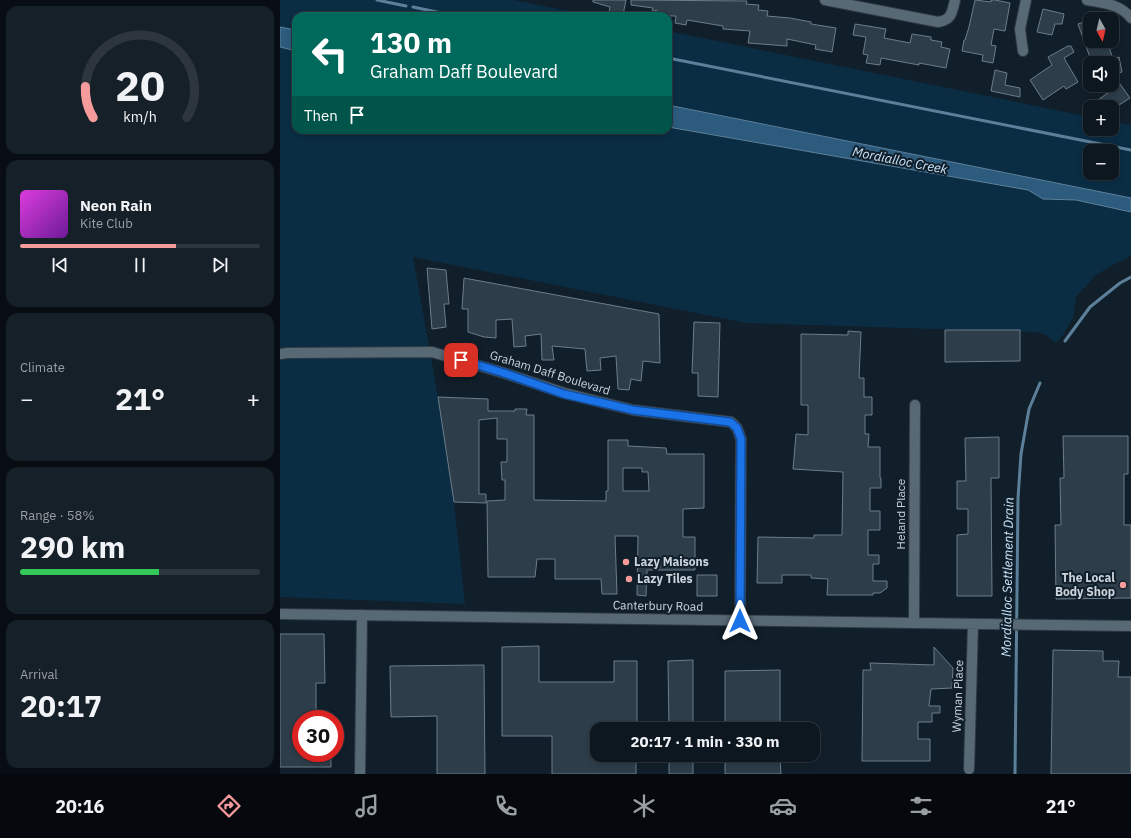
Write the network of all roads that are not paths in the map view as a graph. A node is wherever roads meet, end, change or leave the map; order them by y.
1 (955, 0) edge
2 (1026, 0) edge
3 (1086, 0) edge
4 (831, 1) edge
5 (1131, 18) edge
6 (1023, 51) dead end
7 (280, 354) edge
8 (915, 405) dead end
9 (280, 614) edge
10 (362, 615) junction
11 (740, 621) junction
12 (914, 623) junction
13 (973, 624) junction
14 (1131, 626) edge
15 (969, 769) dead end
16 (360, 774) edge

1 - 4 street
2 - 6 street
3 - 5 street
7 - 11 street, Graham Daff Boulevard
8 - 12 street, Heland Place
9 - 10 street, Canterbury Road
10 - 11 street, Canterbury Road
10 - 16 street
11 - 12 street, Canterbury Road
12 - 13 street, Canterbury Road
13 - 14 street, Canterbury Road
13 - 15 street, Wyman Place

